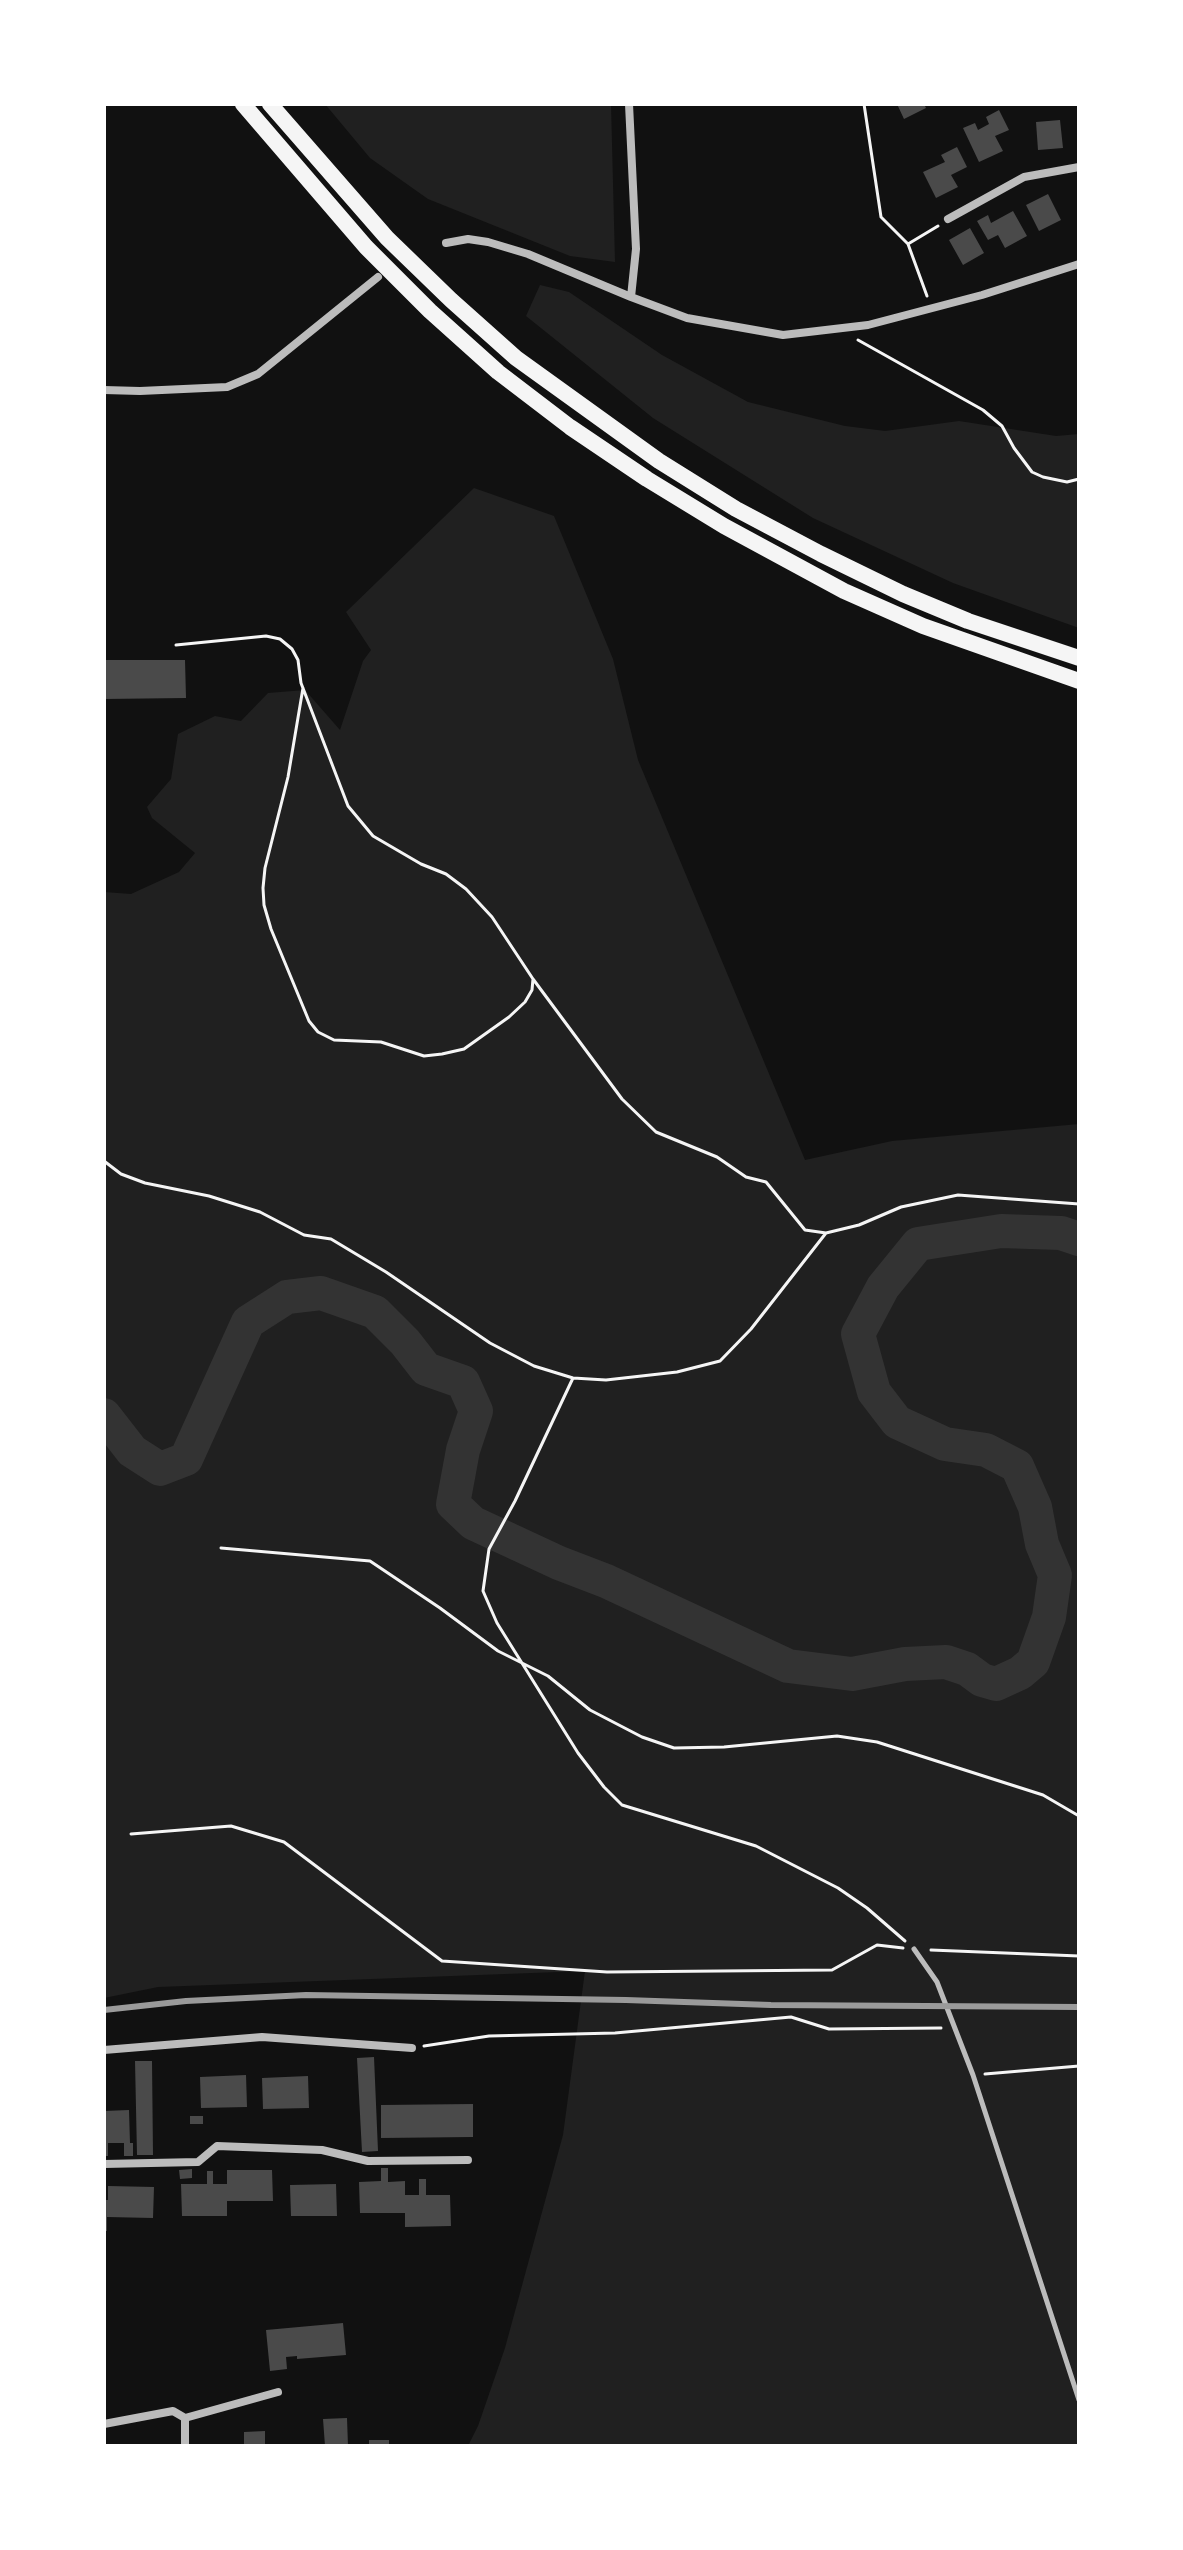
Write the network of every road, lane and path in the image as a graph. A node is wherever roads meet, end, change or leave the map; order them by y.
1 (243, 104) edge
2 (270, 104) edge
3 (629, 104) edge
4 (864, 104) edge
5 (1079, 167) edge
6 (948, 219) joint
7 (446, 243) dead end
8 (908, 244) junction
9 (1079, 264) edge
10 (378, 277) dead end
11 (925, 290) dead end
12 (631, 297) junction
13 (839, 328) junction
14 (104, 390) edge
15 (1079, 479) edge
16 (176, 645) dead end
17 (1079, 658) edge
18 (1079, 681) edge
19 (303, 687) junction
20 (533, 979) junction
21 (104, 1161) edge
22 (1079, 1204) edge
23 (826, 1233) junction
24 (573, 1378) junction
25 (221, 1548) dead end
26 (520, 1661) junction
27 (1079, 1816) edge
28 (131, 1834) dead end
29 (914, 1949) junction
30 (1079, 1956) edge
31 (955, 2028) junction
32 (412, 2048) joint
33 (104, 2050) edge
34 (1079, 2066) edge
35 (973, 2075) junction
36 (468, 2160) dead end
37 (104, 2164) edge
38 (278, 2392) dead end
39 (1079, 2400) edge
40 (185, 2418) junction
41 (104, 2424) edge
42 (185, 2446) edge

1 - 18 highway
2 - 17 highway
3 - 12 street
4 - 8 path
5 - 6 street
6 - 8 path
7 - 12 street
8 - 11 path
9 - 13 street
10 - 14 street
12 - 13 street
13 - 15 path
16 - 19 path
19 - 20 path
19 - 20 path
20 - 23 path
21 - 24 path
22 - 23 path
23 - 24 path
24 - 26 path
25 - 26 path
26 - 27 path
26 - 29 path
28 - 29 path
29 - 30 path
29 - 31 lane
31 - 32 path
31 - 35 lane
32 - 33 street
34 - 35 path
35 - 39 lane
36 - 37 street
38 - 40 street
40 - 41 street
40 - 42 street

